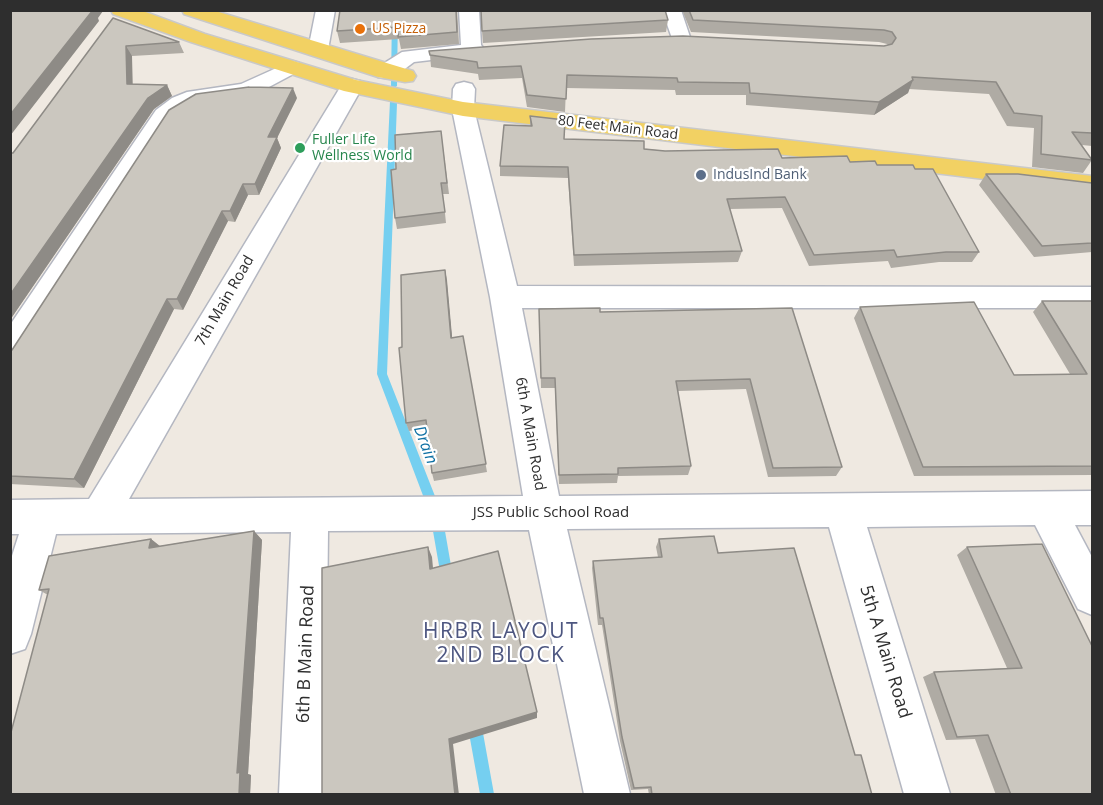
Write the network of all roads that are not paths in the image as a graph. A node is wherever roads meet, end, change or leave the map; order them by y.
1 (120, 10) edge
2 (191, 10) edge
3 (326, 10) edge
4 (470, 10) edge
5 (670, 10) edge
6 (106, 29) edge
7 (681, 40) junction
8 (658, 41) edge
9 (704, 41) edge
10 (493, 49) edge
11 (318, 50) junction
12 (471, 50) junction
13 (292, 67) junction
14 (393, 73) junction
15 (352, 86) junction
16 (463, 99) junction
17 (1092, 163) edge
18 (1092, 184) edge
19 (505, 297) junction
20 (1092, 297) edge
21 (10, 350) edge
22 (1092, 508) edge
23 (1046, 509) junction
24 (843, 510) junction
25 (544, 512) junction
26 (310, 514) junction
27 (99, 516) junction
28 (26, 517) edge
29 (1092, 595) edge
30 (10, 634) edge
31 (302, 795) edge
32 (607, 795) edge
33 (927, 795) edge

1 - 6 street
1 - 13 main road, 80 Feet Main Road
2 - 11 main road, 80 Feet Main Road
3 - 11 street
4 - 12 street
5 - 7 street
7 - 8 street
7 - 9 street
10 - 12 street
11 - 14 main road, 80 Feet Main Road
12 - 14 street
13 - 15 main road, 80 Feet Main Road
13 - 21 street
14 - 16 main road, 80 Feet Main Road
15 - 16 main road, 80 Feet Main Road
15 - 27 street, 7th Main Road
16 - 17 main road, 80 Feet Main Road
16 - 18 main road, 80 Feet Main Road
16 - 19 street, 6th A Main Road
19 - 20 street
19 - 25 street, 6th A Main Road
22 - 23 street, JSS Public School Road
23 - 24 street, JSS Public School Road
23 - 29 street
24 - 25 street, JSS Public School Road
24 - 33 street, 5th A Main Road
25 - 26 street, JSS Public School Road
25 - 32 street, 6th A Main Road
26 - 27 street, JSS Public School Road
26 - 31 street, 6th B Main Road
27 - 28 street, JSS Public School Road
28 - 30 street

